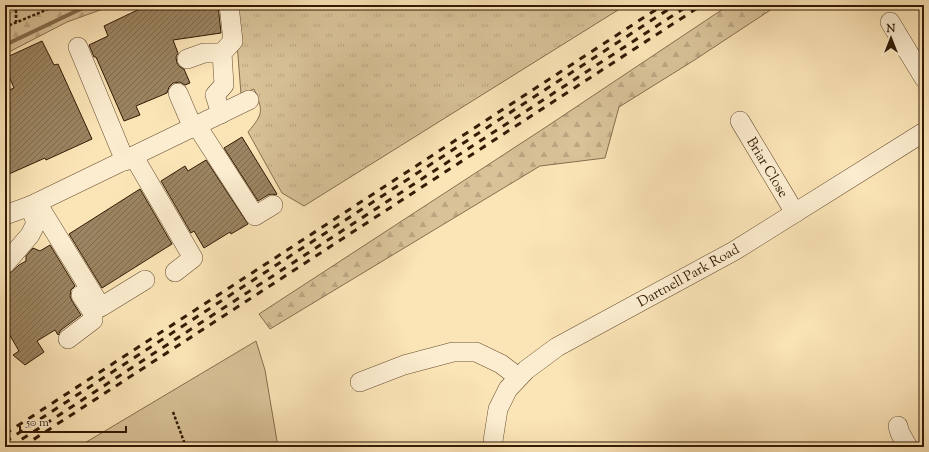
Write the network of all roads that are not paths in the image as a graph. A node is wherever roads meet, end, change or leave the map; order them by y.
1 (229, 5) edge
2 (890, 22) dead end
3 (78, 46) dead end
4 (222, 53) junction
5 (187, 58) dead end
6 (924, 78) edge
7 (178, 93) dead end
8 (249, 100) dead end
9 (221, 114) junction
10 (740, 121) dead end
11 (195, 127) junction
12 (924, 132) edge
13 (130, 159) junction
14 (273, 206) dead end
15 (35, 211) junction
16 (795, 213) junction
17 (5, 215) edge
18 (5, 264) edge
19 (175, 272) dead end
20 (145, 280) dead end
21 (68, 338) dead end
22 (518, 377) junction
23 (360, 382) dead end
24 (898, 426) dead end
25 (494, 447) edge
26 (908, 447) edge

1 - 4 street
2 - 6 street
3 - 13 street
4 - 5 street
4 - 9 street
7 - 11 street
8 - 9 street
9 - 11 street
10 - 16 street, Briar Close
11 - 13 street
11 - 14 street
12 - 16 street, Dartnell Park Road
13 - 15 street
13 - 19 street
15 - 17 street
15 - 18 street
15 - 20 street
15 - 21 street
16 - 22 street, Dartnell Park Road
22 - 23 street
22 - 25 street, Dartnell Park Road
24 - 26 street

